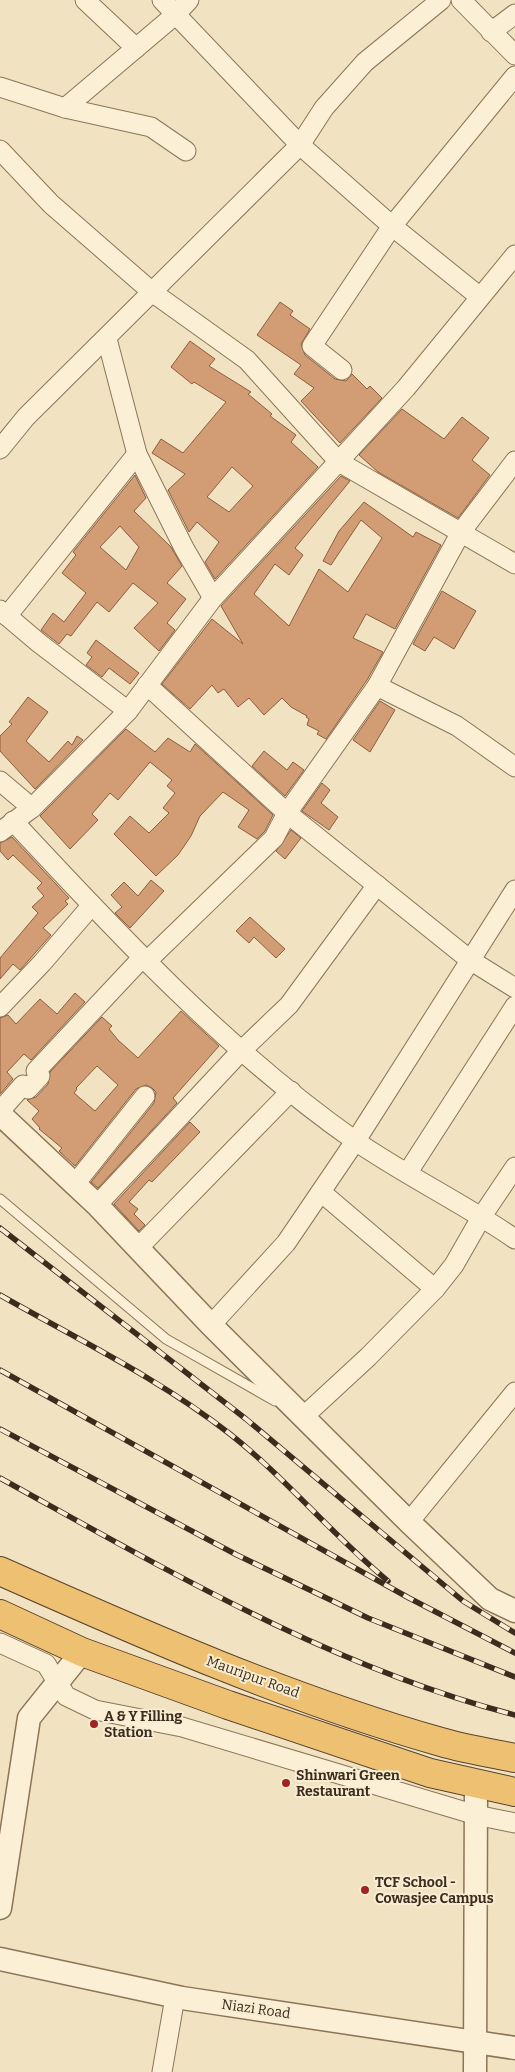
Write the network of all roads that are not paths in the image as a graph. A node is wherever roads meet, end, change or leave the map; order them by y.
1 (85, 0) edge
2 (162, 0) edge
3 (189, 0) edge
4 (441, 0) edge
5 (461, 0) edge
6 (515, 14) edge
7 (175, 15) junction
8 (491, 32) junction
9 (136, 48) junction
10 (515, 55) edge
11 (515, 76) edge
12 (0, 87) edge
13 (65, 108) junction
14 (300, 145) junction
15 (0, 150) edge
16 (186, 152) dead end
17 (392, 226) junction
18 (515, 255) edge
19 (152, 292) junction
20 (480, 297) junction
21 (107, 339) junction
22 (342, 370) dead end
23 (0, 448) edge
24 (137, 454) junction
25 (515, 461) edge
26 (339, 462) junction
27 (461, 532) junction
28 (515, 564) edge
29 (213, 598) junction
30 (3, 613) edge
31 (147, 685) junction
32 (377, 686) junction
33 (128, 711) junction
34 (515, 767) edge
35 (0, 781) edge
36 (32, 808) junction
37 (287, 813) junction
38 (7, 826) edge
39 (377, 886) junction
40 (515, 890) edge
41 (92, 905) junction
42 (144, 960) junction
43 (470, 960) junction
44 (515, 988) edge
45 (515, 1006) edge
46 (0, 1007) edge
47 (241, 1051) junction
48 (291, 1091) junction
49 (145, 1096) dead end
50 (0, 1113) edge
51 (355, 1140) junction
52 (515, 1167) edge
53 (408, 1172) junction
54 (75, 1184) junction
55 (320, 1192) junction
56 (0, 1199) edge
57 (98, 1205) junction
58 (482, 1216) junction
59 (515, 1239) edge
60 (138, 1248) junction
61 (434, 1289) junction
62 (211, 1325) junction
63 (515, 1392) edge
64 (303, 1417) junction
65 (409, 1522) junction
66 (0, 1571) edge
67 (515, 1611) edge
68 (0, 1614) edge
69 (0, 1643) edge
70 (82, 1652) junction
71 (57, 1683) junction
72 (515, 1758) edge
73 (476, 1783) junction
74 (515, 1792) edge
75 (476, 1815) junction
76 (515, 1823) edge
77 (0, 1908) edge
78 (0, 1959) edge
79 (174, 1997) junction
80 (475, 2040) junction
81 (515, 2048) edge
82 (162, 2072) edge
83 (475, 2072) edge

1 - 9 street
2 - 7 street
3 - 7 street
4 - 14 street
5 - 8 street
6 - 8 street
7 - 9 street
7 - 14 street
8 - 10 street
9 - 13 street
11 - 17 street
12 - 13 street
13 - 16 street
14 - 17 street
14 - 19 street
15 - 19 street
17 - 20 street
17 - 22 street
18 - 20 street
19 - 21 street
19 - 26 street
20 - 26 street
21 - 23 street
21 - 24 street
24 - 29 street
24 - 30 street
25 - 27 street
26 - 27 street
26 - 29 street
27 - 28 street
27 - 32 street
29 - 31 street
30 - 33 street
31 - 33 street
31 - 37 street
32 - 34 street
32 - 37 street
33 - 36 street
35 - 36 street
36 - 38 street
37 - 39 street
37 - 42 street
38 - 41 street
39 - 43 street
39 - 47 street
40 - 43 street
41 - 42 street
41 - 46 street
42 - 47 street
42 - 50 street
43 - 44 street
43 - 51 street
45 - 53 street
47 - 48 street
47 - 57 street
48 - 51 street
48 - 60 street
49 - 54 street
50 - 54 street
51 - 53 street
51 - 55 street
52 - 58 street
53 - 58 street
54 - 57 street
55 - 61 street
55 - 62 street
56 - 64 lane
57 - 60 street
58 - 59 street
58 - 61 street
60 - 62 street
61 - 64 street
62 - 64 street
63 - 65 street
64 - 65 street
65 - 67 street
66 - 72 highway, Mauripur Road
68 - 70 highway
69 - 71 street
70 - 71 street
70 - 73 highway
71 - 75 street
71 - 77 street
73 - 74 highway
73 - 75 street
75 - 76 street
75 - 80 street
78 - 79 street, Niazi Road
79 - 80 street, Niazi Road
79 - 82 street
80 - 81 street, Niazi Road
80 - 83 street

